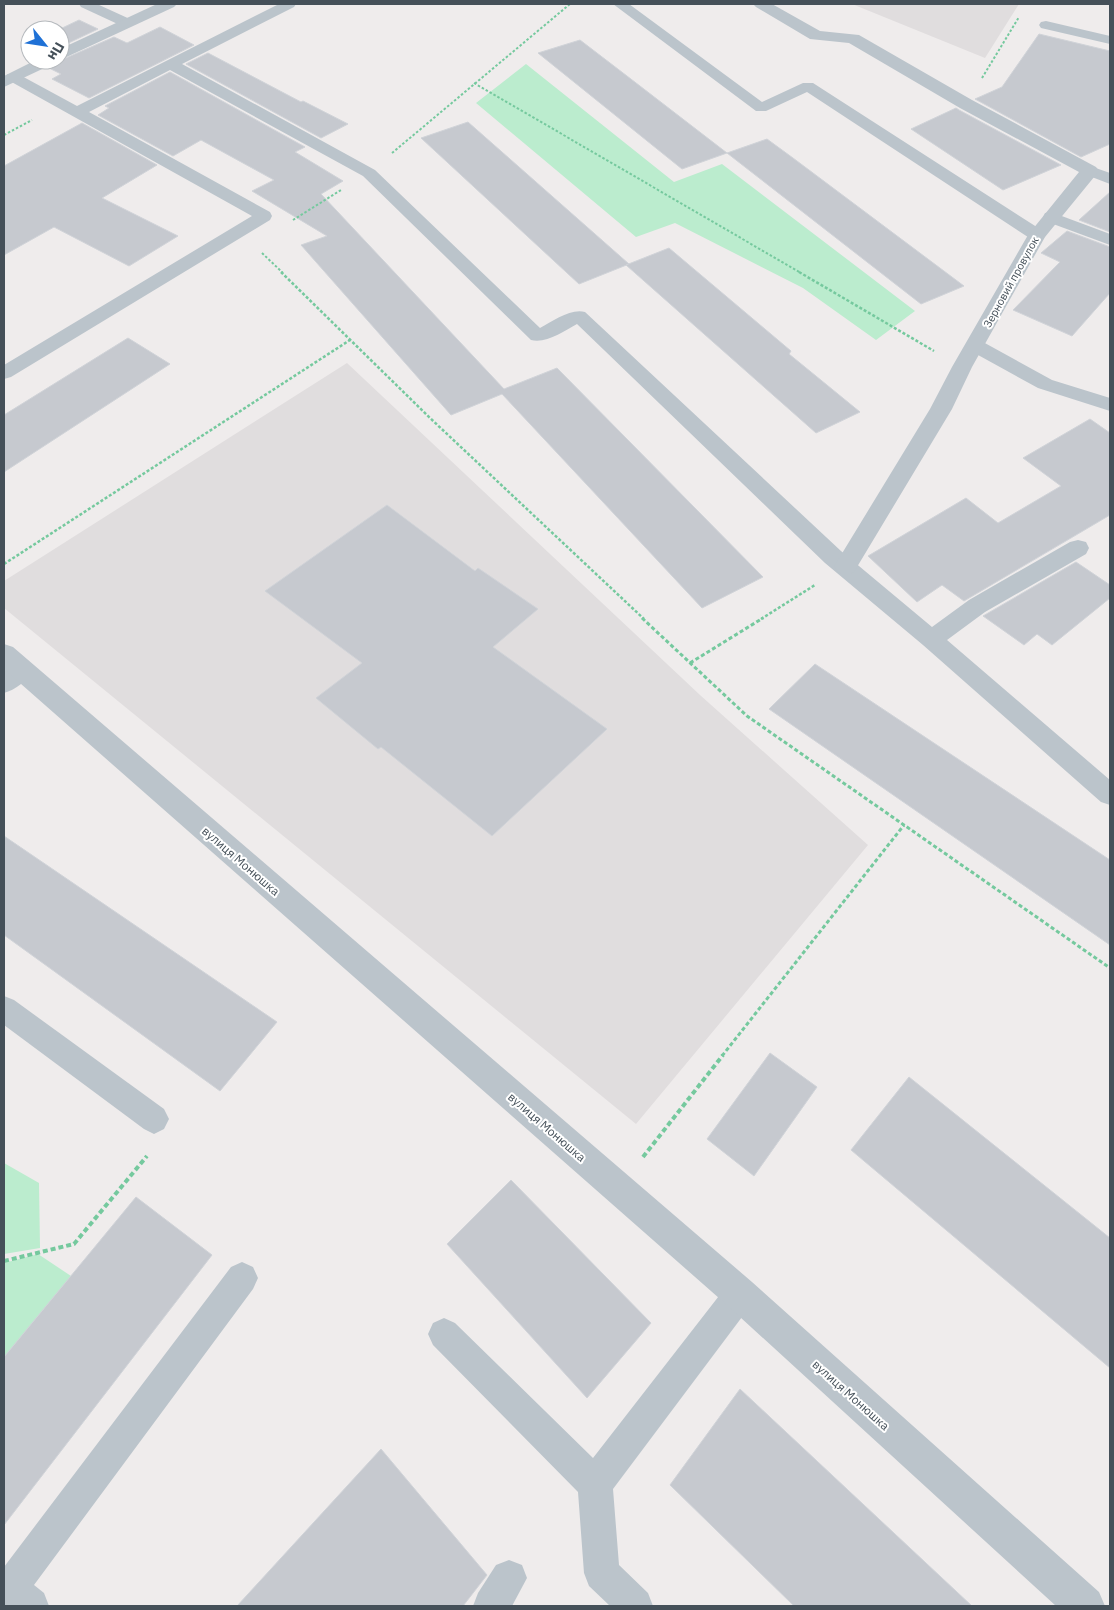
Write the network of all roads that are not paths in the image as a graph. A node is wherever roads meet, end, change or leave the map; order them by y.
1 (86, 4) edge
2 (169, 4) edge
3 (289, 4) edge
4 (620, 4) edge
5 (761, 4) edge
6 (126, 23) junction
7 (1046, 25) dead end
8 (1110, 40) edge
9 (70, 50) edge
10 (170, 64) junction
11 (29, 70) edge
12 (8, 80) edge
13 (77, 112) junction
14 (1090, 171) junction
15 (1110, 178) edge
16 (1051, 218) junction
17 (1037, 235) junction
18 (1110, 240) edge
19 (976, 346) junction
20 (4, 373) edge
21 (1110, 405) edge
22 (1078, 548) dead end
23 (846, 566) junction
24 (931, 639) junction
25 (10, 669) edge
26 (1110, 795) edge
27 (4, 1009) edge
28 (154, 1119) road end
29 (242, 1278) dead end
30 (740, 1294) junction
31 (444, 1334) dead end
32 (595, 1484) junction
33 (15, 1596) edge
34 (635, 1606) edge
35 (1085, 1606) edge

1 - 6 lane
2 - 6 street
3 - 10 lane
4 - 17 lane
5 - 14 street
6 - 9 street
7 - 8 lane
10 - 13 lane
10 - 23 lane
11 - 12 street
12 - 13 lane
13 - 20 lane
14 - 15 lane
14 - 16 street, Зерновий провулок
16 - 17 street, Зерновий провулок
16 - 18 lane
17 - 19 street, Зерновий провулок
19 - 21 lane
19 - 23 street, Зерновий провулок
22 - 24 lane
23 - 24 lane
24 - 26 lane
25 - 30 street, вулиця Монюшка
27 - 28 lane
29 - 33 lane
30 - 32 lane
30 - 35 street, вулиця Монюшка
31 - 32 lane
32 - 34 lane

